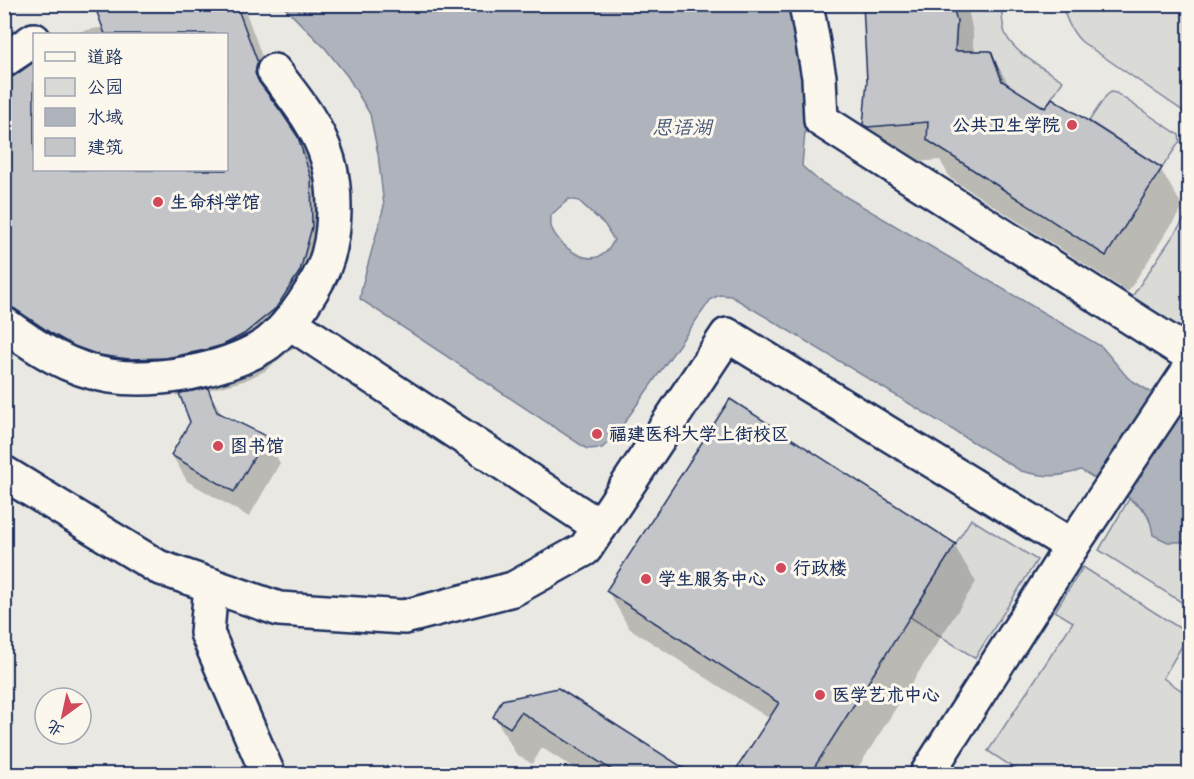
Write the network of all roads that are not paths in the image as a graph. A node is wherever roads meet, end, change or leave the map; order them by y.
1 (806, 4) edge
2 (33, 41) edge
3 (4, 60) edge
4 (273, 71) dead end
5 (289, 322) junction
6 (4, 324) edge
7 (1186, 369) edge
8 (4, 473) edge
9 (600, 527) junction
10 (1072, 546) junction
11 (211, 585) junction
12 (268, 774) edge
13 (927, 774) edge

1 - 7 street
2 - 3 street
4 - 5 street
5 - 6 street
5 - 9 street
7 - 10 street
8 - 11 street
9 - 10 street
9 - 11 street
10 - 13 street
11 - 12 street

